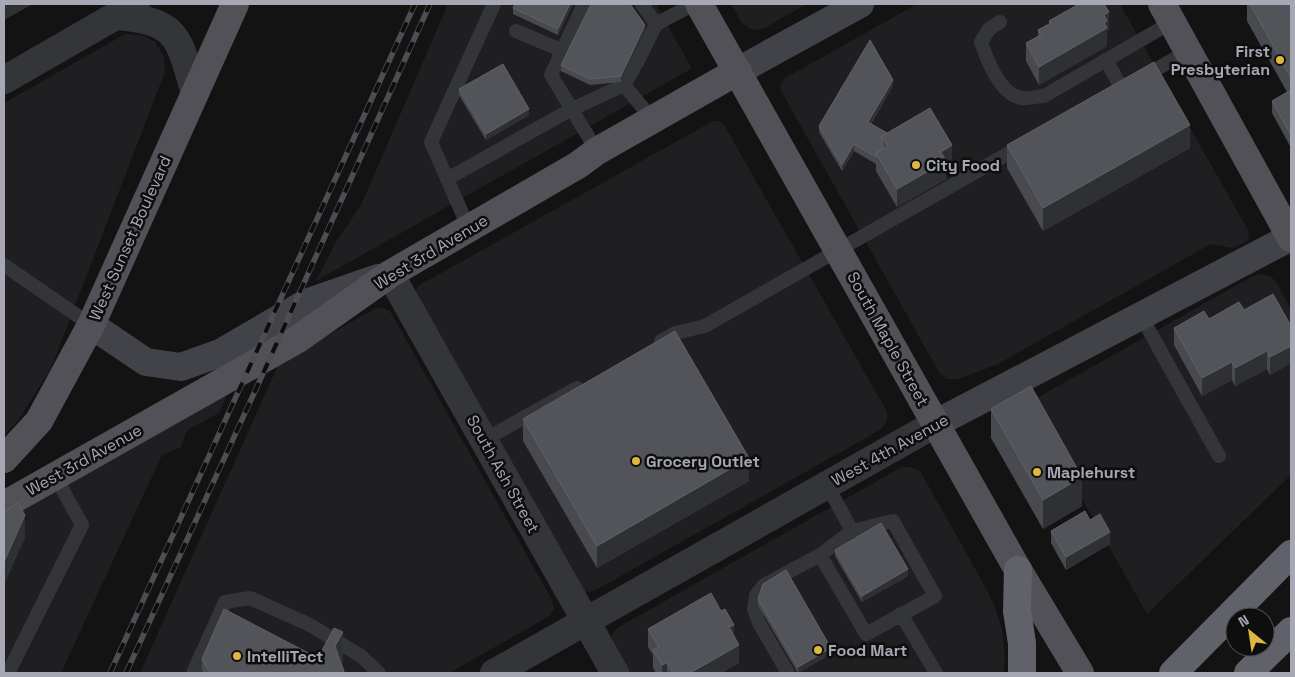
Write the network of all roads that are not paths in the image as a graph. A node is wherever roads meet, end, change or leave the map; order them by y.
1 (236, 4) edge
2 (494, 4) edge
3 (584, 4) edge
4 (642, 4) edge
5 (694, 4) edge
6 (699, 4) edge
7 (860, 4) edge
8 (126, 10) edge
9 (1167, 13) edge
10 (1000, 22) dead end
11 (656, 24) junction
12 (516, 31) dead end
13 (561, 50) junction
14 (1189, 50) junction
15 (1106, 60) junction
16 (738, 71) junction
17 (4, 80) edge
18 (624, 85) junction
19 (195, 93) junction
20 (572, 109) junction
21 (653, 120) junction
22 (1035, 138) edge
23 (597, 151) junction
24 (447, 179) junction
25 (469, 229) junction
26 (1291, 237) edge
27 (838, 251) junction
28 (4, 265) edge
29 (390, 274) junction
30 (1141, 316) junction
31 (91, 325) junction
32 (649, 347) edge
33 (586, 383) edge
34 (935, 424) junction
35 (484, 440) junction
36 (1219, 456) dead end
37 (4, 459) edge
38 (55, 476) junction
39 (827, 485) junction
40 (4, 505) edge
41 (852, 531) junction
42 (1291, 554) edge
43 (820, 555) junction
44 (1018, 570) junction
45 (901, 614) junction
46 (586, 621) junction
47 (1291, 631) edge
48 (8, 673) edge
49 (193, 673) edge
50 (379, 673) edge
51 (494, 673) edge
52 (615, 673) edge
53 (788, 673) edge
54 (934, 673) edge
55 (1022, 673) edge
56 (1080, 673) edge
57 (1173, 673) edge
58 (1248, 673) edge

1 - 19 main road, West Sunset Boulevard
2 - 24 lane
3 - 13 lane
4 - 11 lane
5 - 11 lane
6 - 16 main road, South Maple Street
7 - 16 main road, West 3rd Avenue
8 - 17 street
8 - 19 street
9 - 14 main road
9 - 15 lane
10 - 15 lane
11 - 18 lane
12 - 13 lane
13 - 20 lane
14 - 15 lane
14 - 26 main road
16 - 21 main road, West 3rd Avenue
16 - 27 main road, South Maple Street
18 - 20 lane
18 - 21 lane
19 - 31 main road, West Sunset Boulevard
20 - 23 lane
20 - 24 lane
21 - 23 main road, West 3rd Avenue
22 - 27 lane
23 - 25 main road, West 3rd Avenue
24 - 25 lane
25 - 29 main road, West 3rd Avenue
26 - 30 main road, West 4th Avenue
27 - 32 lane
27 - 34 main road, South Maple Street
28 - 31 lane
29 - 31 main road
29 - 35 street, South Ash Street
29 - 38 main road, West 3rd Avenue
30 - 34 main road, West 4th Avenue
30 - 36 lane
31 - 37 main road, West Sunset Boulevard
33 - 35 lane
34 - 39 street, West 4th Avenue
34 - 44 main road, South Maple Street
35 - 46 street, South Ash Street
38 - 40 main road, West 3rd Avenue
38 - 48 lane
39 - 41 lane
39 - 46 street, West 4th Avenue
41 - 43 lane
41 - 45 lane
42 - 57 highway
43 - 45 lane
43 - 53 lane
44 - 55 highway
44 - 56 main road, South Maple Street
45 - 54 lane
46 - 51 street, West 4th Avenue
46 - 52 street, South Ash Street
47 - 58 highway
49 - 50 lane

